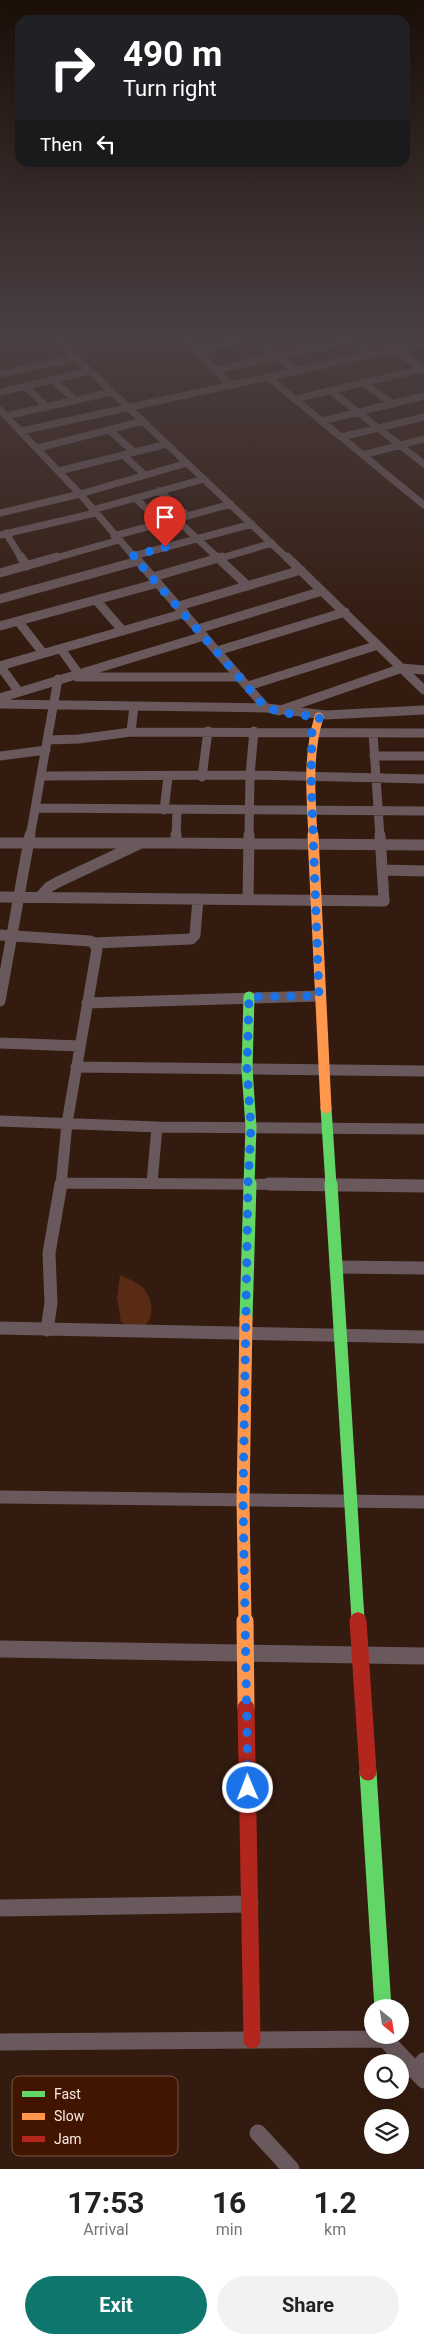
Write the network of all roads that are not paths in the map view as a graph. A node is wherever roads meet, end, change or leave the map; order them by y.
1 (27, 437) edge
2 (81, 437) edge
3 (117, 437) edge
4 (160, 437) edge
5 (341, 437) edge
6 (389, 437) edge
7 (424, 439) edge
8 (167, 444) junction
9 (400, 445) junction
10 (38, 448) junction
11 (134, 452) junction
12 (122, 455) junction
13 (363, 456) junction
14 (187, 463) junction
15 (424, 464) edge
16 (58, 471) junction
17 (145, 475) junction
18 (204, 479) junction
19 (159, 492) junction
20 (80, 494) junction
21 (135, 498) junction
22 (420, 498) edge
23 (231, 504) junction
24 (424, 505) edge
25 (93, 512) junction
26 (0, 513) edge
27 (188, 516) junction
28 (176, 519) junction
29 (162, 523) junction
30 (252, 524) junction
31 (3, 534) edge
32 (117, 538) junction
33 (197, 539) junction
34 (272, 543) junction
35 (135, 558) junction
36 (218, 559) junction
37 (27, 566) junction
38 (301, 570) junction
39 (0, 573) edge
40 (156, 580) junction
41 (248, 586) junction
42 (322, 591) junction
43 (0, 599) edge
44 (96, 600) junction
45 (182, 609) junction
46 (344, 612) junction
47 (18, 621) junction
48 (0, 626) edge
49 (123, 631) junction
50 (201, 632) junction
51 (378, 645) junction
52 (61, 649) junction
53 (217, 651) junction
54 (43, 654) junction
55 (0, 666) edge
56 (402, 668) junction
57 (424, 670) edge
58 (78, 673) junction
59 (240, 677) junction
60 (62, 678) junction
61 (248, 686) junction
62 (424, 690) edge
63 (19, 692) junction
64 (0, 698) edge
65 (0, 704) edge
66 (54, 705) junction
67 (134, 706) junction
68 (266, 708) junction
69 (424, 710) edge
70 (278, 711) junction
71 (320, 717) junction
72 (409, 722) junction
73 (208, 731) junction
74 (254, 731) junction
75 (131, 732) junction
76 (312, 732) junction
77 (373, 733) junction
78 (424, 733) edge
79 (47, 745) junction
80 (0, 756) edge
81 (374, 756) junction
82 (424, 756) edge
83 (42, 776) junction
84 (250, 776) junction
85 (311, 776) junction
86 (168, 777) junction
87 (202, 777) junction
88 (376, 777) junction
89 (424, 779) edge
90 (36, 808) junction
91 (164, 810) junction
92 (177, 810) junction
93 (312, 810) junction
94 (378, 810) junction
95 (250, 811) junction
96 (424, 811) edge
97 (0, 843) edge
98 (29, 843) junction
99 (141, 843) junction
100 (176, 843) junction
101 (313, 844) junction
102 (248, 845) junction
103 (381, 845) junction
104 (424, 845) edge
105 (382, 870) junction
106 (424, 870) edge
107 (19, 896) junction
108 (41, 896) junction
109 (0, 897) edge
110 (198, 899) junction
111 (248, 900) junction
112 (315, 902) junction
113 (0, 935) edge
114 (12, 935) junction
115 (94, 943) junction
116 (3, 972) edge
117 (319, 996) junction
118 (249, 997) junction
119 (0, 1001) edge
120 (87, 1003) junction
121 (0, 1044) edge
122 (80, 1046) junction
123 (76, 1067) junction
124 (247, 1069) junction
125 (324, 1070) junction
126 (424, 1071) edge
127 (0, 1121) edge
128 (67, 1123) junction
129 (157, 1127) junction
130 (251, 1127) junction
131 (327, 1128) junction
132 (424, 1129) edge
133 (61, 1183) junction
134 (152, 1183) junction
135 (248, 1184) junction
136 (331, 1184) junction
137 (424, 1186) edge
138 (336, 1267) junction
139 (424, 1268) edge
140 (0, 1328) edge
141 (47, 1330) junction
142 (246, 1333) junction
143 (340, 1335) junction
144 (424, 1337) edge
145 (0, 1497) edge
146 (243, 1500) junction
147 (351, 1501) junction
148 (424, 1502) edge
149 (0, 1649) edge
150 (246, 1652) junction
151 (361, 1655) junction
152 (424, 1656) edge
153 (250, 1904) junction
154 (0, 1908) edge
155 (382, 1999) edge
156 (364, 2037) edge
157 (252, 2040) junction
158 (0, 2042) edge
159 (392, 2044) edge
160 (421, 2071) edge
161 (258, 2133) dead end
162 (291, 2169) edge

1 - 10 street
2 - 10 street
3 - 11 street
4 - 8 street
5 - 13 street
6 - 9 street
7 - 9 street
8 - 11 street
8 - 14 street
9 - 13 street
9 - 15 street
10 - 16 street
11 - 12 street
12 - 16 street
12 - 17 street
13 - 22 street
14 - 17 street
14 - 18 street
16 - 20 street
17 - 20 street
18 - 19 street
18 - 23 street
19 - 21 street
19 - 27 street
20 - 25 street
20 - 26 street
21 - 25 street
21 - 29 street
22 - 24 street
23 - 27 street
23 - 30 street
25 - 31 street
25 - 32 street
27 - 28 street
28 - 29 street
28 - 33 street
29 - 32 street
30 - 33 street
30 - 34 street
31 - 37 street
32 - 35 street
32 - 37 street
33 - 35 street
33 - 36 street
34 - 36 street
34 - 38 street
35 - 40 street
35 - 43 street
36 - 40 street
36 - 41 street
37 - 39 street
38 - 41 street
38 - 42 street
40 - 44 street
40 - 45 street
41 - 45 street
42 - 46 street
42 - 50 street
44 - 47 street
44 - 49 street
45 - 49 street
45 - 50 street
46 - 51 street
46 - 53 street
47 - 48 street
47 - 54 street
49 - 52 street
50 - 53 street
50 - 58 street
51 - 56 street
51 - 61 street
52 - 54 street
52 - 58 street
53 - 59 street
54 - 55 street
55 - 63 street
56 - 57 street
56 - 62 street
56 - 70 street
58 - 60 street
59 - 60 street
59 - 61 street
60 - 63 street
60 - 66 street
61 - 68 street
63 - 64 street
65 - 66 street
66 - 67 street
66 - 79 street
67 - 68 street
67 - 75 street
68 - 70 street
69 - 72 street
70 - 71 street
71 - 72 street
71 - 76 street
72 - 77 street
72 - 78 street
73 - 74 street
73 - 75 street
73 - 87 street
74 - 76 street
74 - 84 street
75 - 79 street
76 - 77 street
76 - 85 street
77 - 81 street
79 - 80 street
79 - 83 street
81 - 82 street
81 - 88 street
83 - 86 street
83 - 90 street
84 - 85 street
84 - 87 street
84 - 95 street
85 - 88 street
85 - 93 street
86 - 87 street
86 - 91 street
88 - 89 street
88 - 94 street
90 - 91 street
90 - 98 street
91 - 92 street
92 - 95 street
92 - 100 street
93 - 94 street
93 - 95 street
93 - 101 street
94 - 96 street
94 - 103 street
95 - 102 street
97 - 98 street
98 - 99 street
98 - 107 street
99 - 100 street
99 - 108 street
100 - 102 street
101 - 102 street
101 - 103 street
101 - 112 street
102 - 111 street
103 - 104 street
103 - 105 street
105 - 106 street
105 - 112 street
107 - 108 street
107 - 109 street
107 - 114 street
108 - 110 street
110 - 111 street
110 - 115 street
111 - 112 street
112 - 117 street
113 - 114 street
114 - 115 street
114 - 116 street
115 - 120 street
116 - 119 street
117 - 118 street
117 - 125 street
118 - 120 street
118 - 124 street
120 - 122 street
121 - 122 street
122 - 123 street
123 - 124 street
123 - 128 street
124 - 125 street
124 - 130 street
125 - 126 street
125 - 131 street
127 - 128 street
128 - 129 street
128 - 133 street
129 - 130 street
129 - 134 street
130 - 131 street
130 - 135 street
131 - 132 street
131 - 136 street
133 - 134 street
133 - 141 street
134 - 135 street
135 - 136 street
135 - 142 street
136 - 137 street
136 - 138 street
138 - 139 street
138 - 143 street
140 - 141 street
141 - 142 street
142 - 143 street
142 - 146 street
143 - 144 street
143 - 147 street
145 - 146 street
146 - 147 street
146 - 150 street
147 - 148 street
147 - 151 street
149 - 150 street
150 - 151 street
150 - 153 street
151 - 152 street
151 - 155 street
153 - 154 street
153 - 157 street
156 - 157 street
157 - 158 street
159 - 160 street
161 - 162 street

